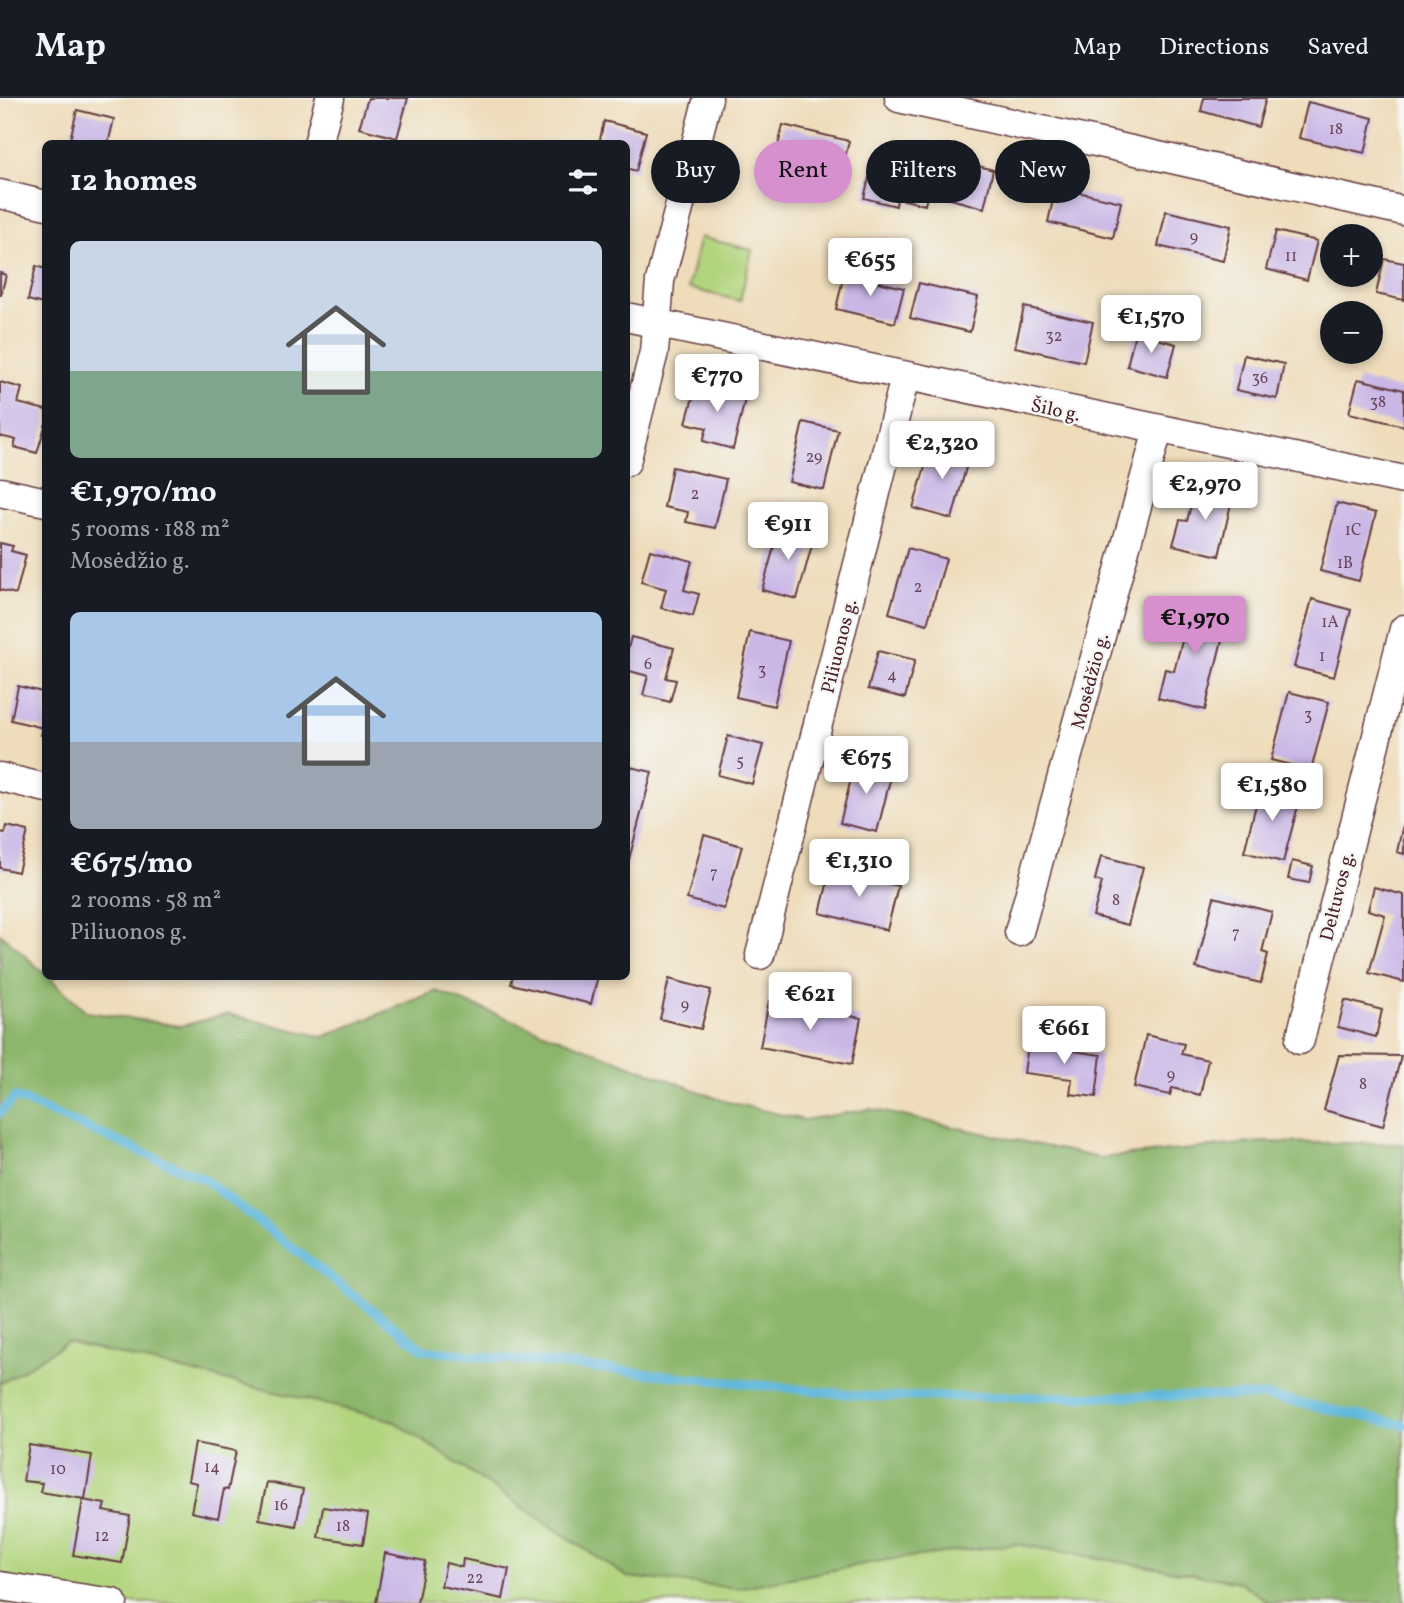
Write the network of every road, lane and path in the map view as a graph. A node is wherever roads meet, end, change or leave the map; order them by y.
1 (330, 98) edge
2 (708, 98) edge
3 (900, 98) edge
4 (319, 140) edge
5 (0, 194) edge
6 (42, 204) edge
7 (1404, 211) edge
8 (630, 318) edge
9 (657, 322) junction
10 (905, 377) junction
11 (1158, 430) junction
12 (630, 446) edge
13 (1404, 480) edge
14 (0, 492) edge
15 (42, 501) edge
16 (1404, 629) edge
17 (0, 777) edge
18 (42, 787) edge
19 (1019, 932) dead end
20 (760, 955) dead end
21 (1300, 1040) dead end
22 (0, 1586) edge
23 (113, 1603) edge

1 - 4 street
2 - 9 street
3 - 7 street
5 - 6 street
8 - 9 street, Šilo g.
9 - 10 street, Šilo g.
9 - 12 street
10 - 11 street, Šilo g.
10 - 20 street, Piliuonos g.
11 - 13 street, Šilo g.
11 - 19 street, Mosėdžio g.
14 - 15 street
16 - 21 street, Deltuvos g.
17 - 18 street
22 - 23 street

